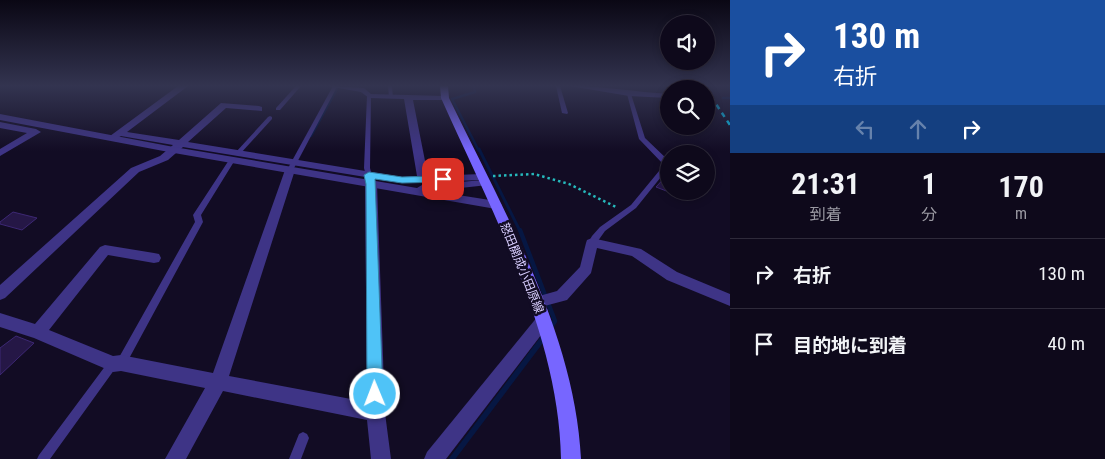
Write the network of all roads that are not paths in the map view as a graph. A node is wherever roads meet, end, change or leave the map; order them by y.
1 (154, 107) edge
2 (220, 107) edge
3 (248, 107) edge
4 (280, 107) edge
5 (324, 107) edge
6 (365, 107) edge
7 (410, 107) edge
8 (451, 107) edge
9 (564, 107) edge
10 (633, 107) edge
11 (259, 109) dead end
12 (278, 110) dead end
13 (565, 112) dead end
14 (0, 117) edge
15 (270, 118) dead end
16 (0, 125) edge
17 (115, 136) junction
18 (177, 147) junction
19 (0, 153) edge
20 (660, 156) edge
21 (235, 157) junction
22 (292, 166) junction
23 (660, 174) edge
24 (370, 179) junction
25 (482, 179) junction
26 (423, 180) junction
27 (405, 190) junction
28 (496, 205) junction
29 (592, 243) junction
30 (154, 258) dead end
31 (0, 294) edge
32 (730, 300) edge
33 (536, 302) junction
34 (543, 321) junction
35 (2, 324) edge
36 (38, 332) junction
37 (117, 364) junction
38 (219, 381) junction
39 (376, 413) junction
40 (303, 438) dead end
41 (43, 459) edge
42 (175, 459) edge
43 (295, 459) edge
44 (381, 459) edge
45 (434, 459) edge
46 (570, 459) edge

1 - 17 street
2 - 18 street
3 - 11 street
4 - 12 lane
5 - 22 lane
6 - 24 lane
7 - 26 street
8 - 25 main road, 怒田開成小田原線
9 - 13 lane
10 - 20 lane
14 - 17 street
15 - 21 lane
16 - 19 street
17 - 18 street
18 - 21 street
18 - 31 street
21 - 22 street
21 - 37 lane
22 - 24 street
22 - 38 street
23 - 29 lane
24 - 26 street
24 - 27 street
24 - 39 street
25 - 26 street
25 - 27 street
25 - 28 main road, 怒田開成小田原線
27 - 28 street
28 - 33 main road, 怒田開成小田原線
29 - 32 street
29 - 33 street
30 - 36 street
33 - 34 main road, 怒田開成小田原線
34 - 45 street
34 - 46 main road, 怒田開成小田原線
35 - 36 street
36 - 37 street
37 - 38 street
37 - 41 lane
38 - 39 street
38 - 42 street
39 - 44 street
40 - 43 lane

